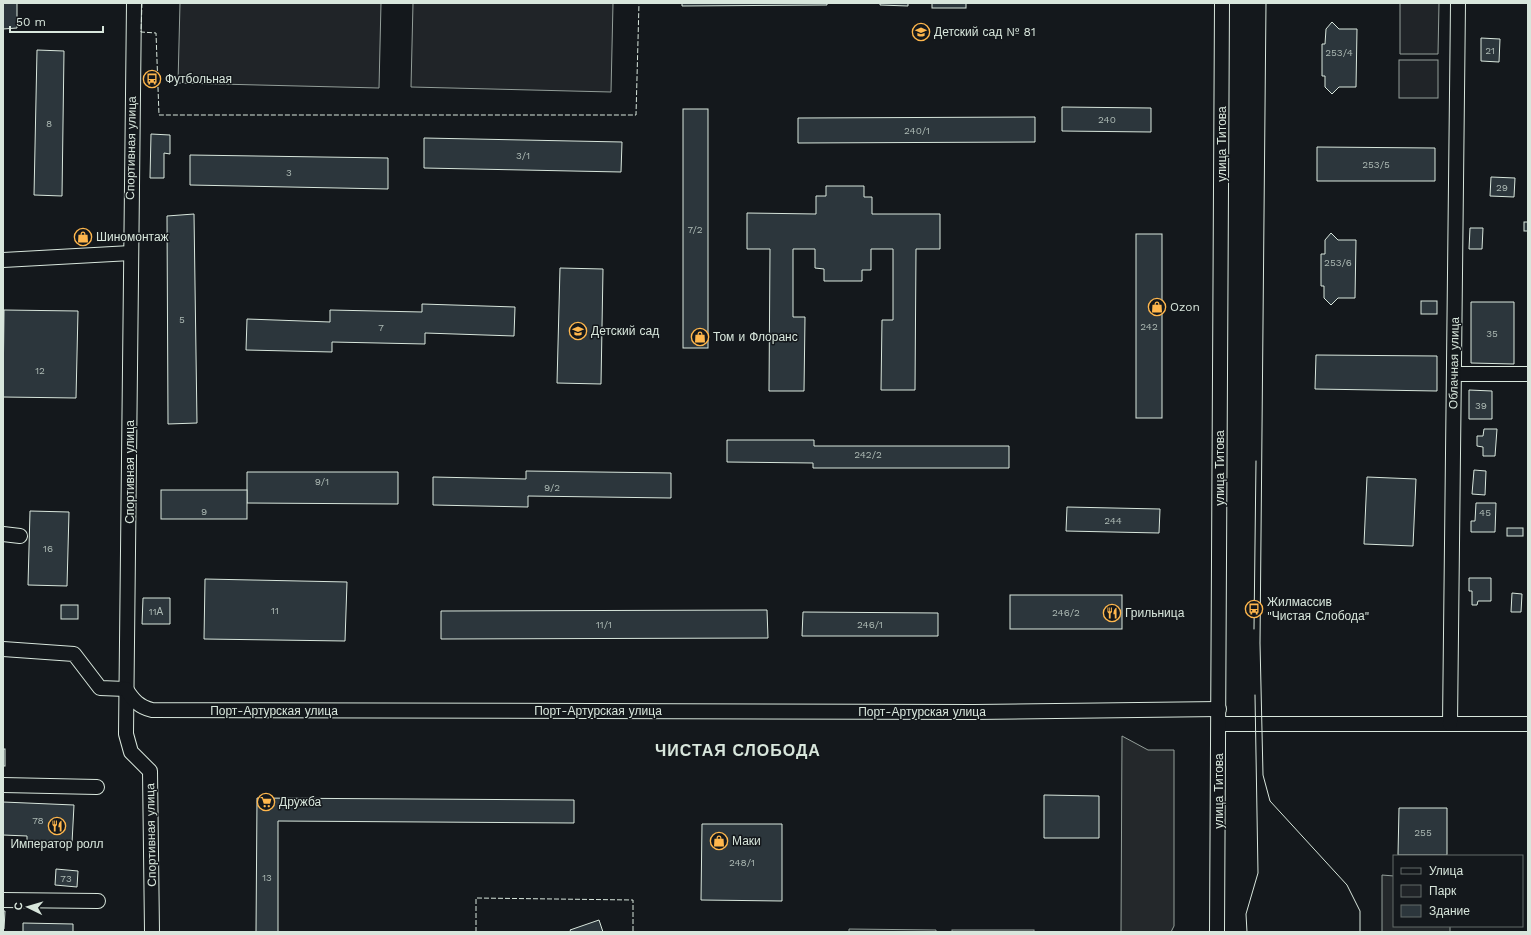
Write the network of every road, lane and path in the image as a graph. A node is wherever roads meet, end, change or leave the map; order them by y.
1 (134, 3) edge
2 (1222, 3) edge
3 (1458, 3) edge
4 (130, 254) junction
5 (3, 260) edge
6 (1454, 374) junction
7 (1528, 374) edge
8 (3, 534) edge
9 (20, 536) dead end
10 (3, 648) edge
11 (126, 689) junction
12 (1219, 709) junction
13 (1219, 724) junction
14 (1450, 724) junction
15 (1528, 724) edge
16 (3, 785) edge
17 (97, 787) dead end
18 (3, 900) edge
19 (98, 901) dead end
20 (152, 932) edge
21 (1217, 932) edge

1 - 4 street, Спортивная улица
2 - 12 street, улица Титова
3 - 6 street, Облачная улица
4 - 5 street
4 - 11 street, Спортивная улица
6 - 7 street
6 - 14 street, Облачная улица
8 - 9 street
10 - 11 street
11 - 12 street, Порт-Артурская улица
11 - 20 street, Спортивная улица
12 - 13 street, улица Титова
13 - 14 street
13 - 21 street, улица Титова
14 - 15 street
16 - 17 street
18 - 19 street

